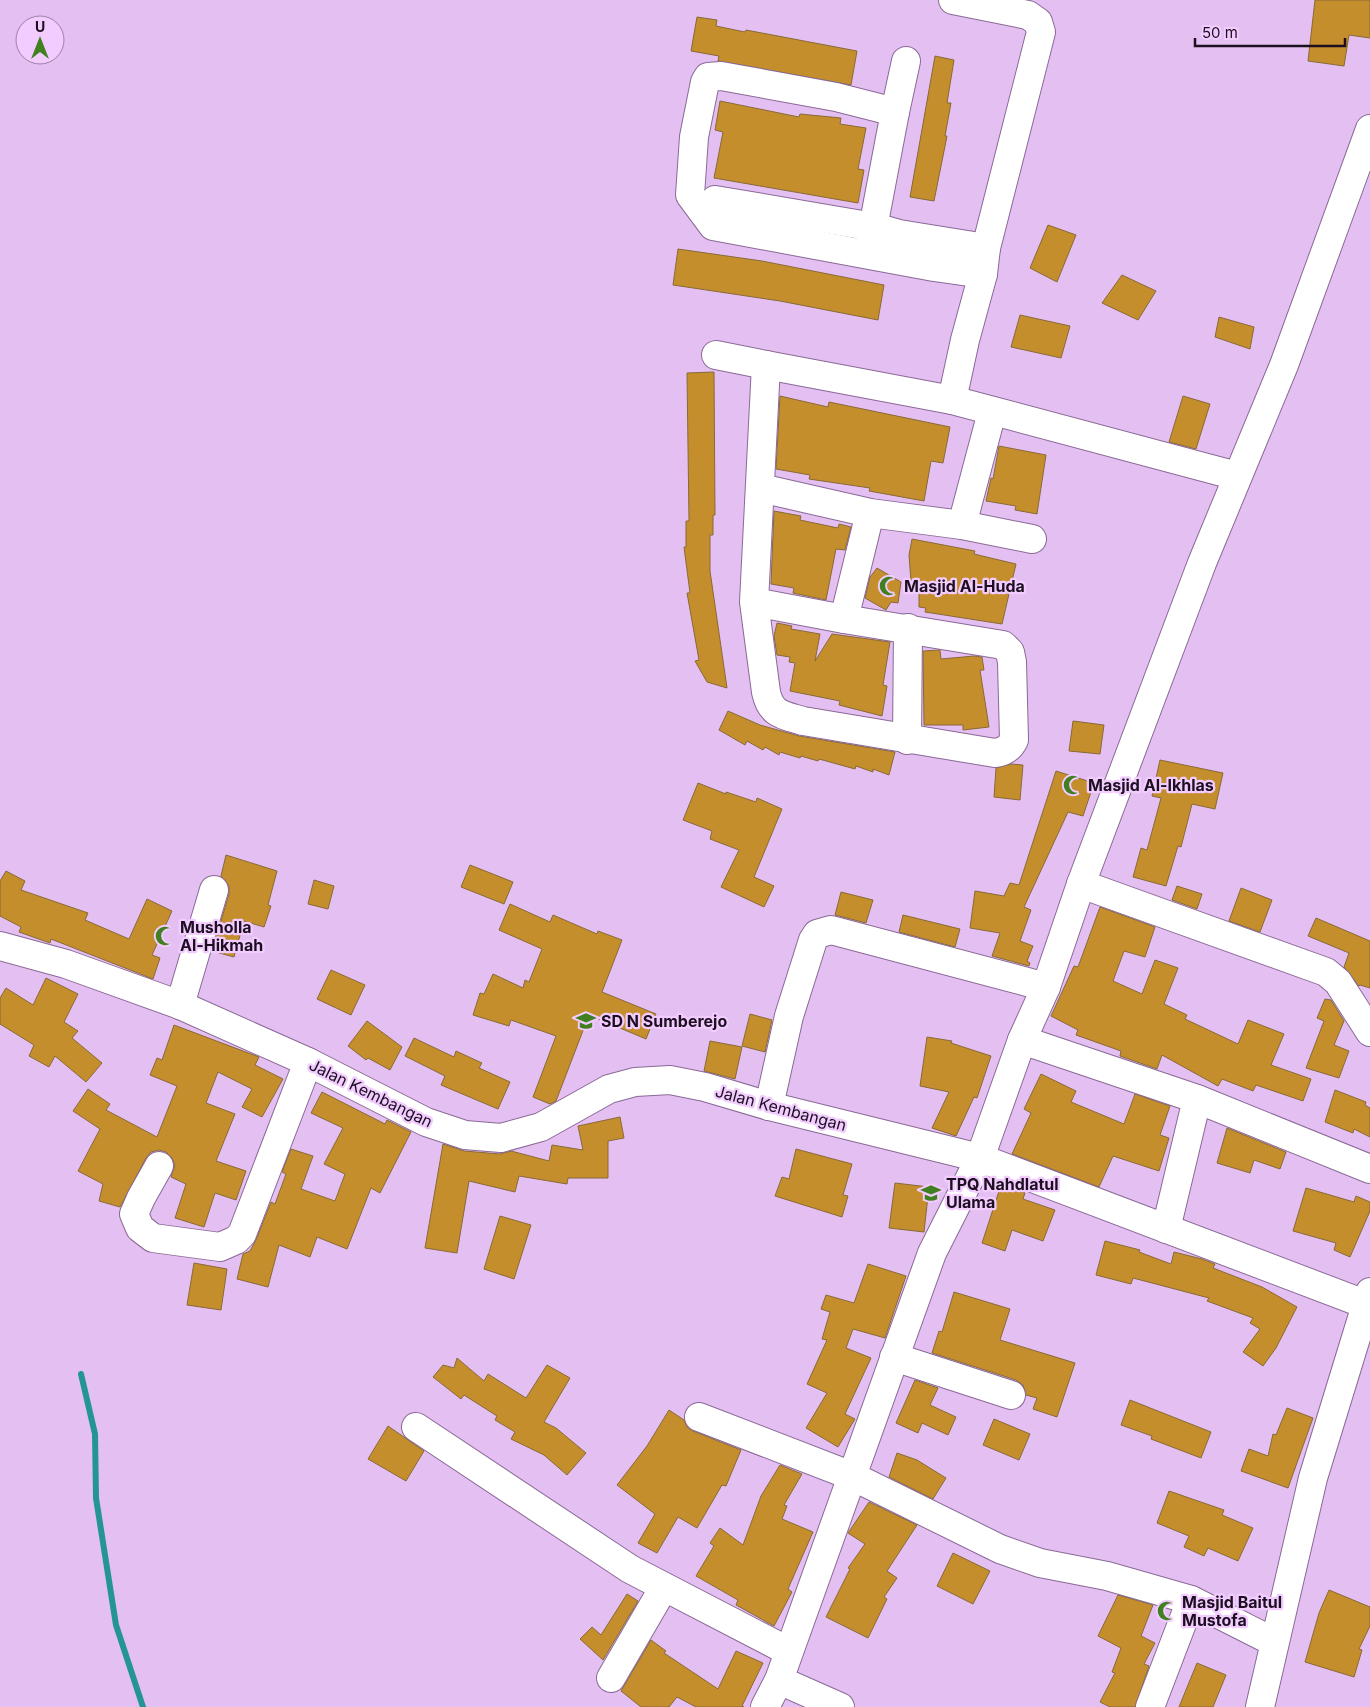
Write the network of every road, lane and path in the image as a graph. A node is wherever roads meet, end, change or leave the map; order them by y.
1 (953, 0) edge
2 (906, 61) dead end
3 (895, 112) junction
4 (1370, 129) edge
5 (703, 212) junction
6 (874, 227) junction
7 (986, 248) junction
8 (868, 254) junction
9 (983, 274) junction
10 (716, 355) dead end
11 (766, 365) junction
12 (952, 400) junction
13 (992, 412) junction
14 (1237, 476) junction
15 (760, 488) junction
16 (870, 513) junction
17 (962, 526) junction
18 (1032, 539) dead end
19 (754, 602) junction
20 (844, 620) junction
21 (908, 628) junction
22 (907, 740) junction
23 (1081, 884) junction
24 (214, 890) dead end
25 (0, 946) edge
26 (1046, 987) junction
27 (180, 1005) junction
28 (1370, 1032) edge
29 (1022, 1040) junction
30 (308, 1062) junction
31 (1196, 1098) junction
32 (769, 1106) junction
33 (980, 1158) junction
34 (159, 1166) dead end
35 (1370, 1169) edge
36 (1166, 1229) junction
37 (1368, 1301) edge
38 (894, 1357) junction
39 (1011, 1395) dead end
40 (699, 1417) dead end
41 (416, 1427) dead end
42 (852, 1476) junction
43 (664, 1586) junction
44 (1191, 1600) junction
45 (1274, 1642) junction
46 (788, 1651) junction
47 (612, 1678) dead end
48 (779, 1680) junction
49 (765, 1707) edge
50 (840, 1707) edge
51 (1150, 1707) edge
52 (1260, 1707) edge

1 - 7 street
2 - 3 street
3 - 5 street
3 - 6 street
4 - 14 street
5 - 6 street
5 - 8 street
6 - 7 street
6 - 8 street
7 - 9 street
8 - 9 street
9 - 12 street
10 - 11 street
11 - 12 street
11 - 15 street
12 - 13 street
13 - 14 street
13 - 17 street
14 - 23 street
15 - 16 street
15 - 19 street
16 - 17 street
16 - 20 street
17 - 18 street
19 - 20 street
19 - 22 street
20 - 21 street
21 - 22 street
21 - 22 street
23 - 26 street
23 - 28 street
24 - 27 street
25 - 27 street, Jalan Kembangan
26 - 29 street
26 - 32 street
27 - 30 street, Jalan Kembangan
29 - 31 street
29 - 33 street
30 - 32 street, Jalan Kembangan
30 - 34 street
31 - 35 street
31 - 36 street
32 - 33 street, Jalan Kembangan
33 - 36 street, Jalan Kembangan
33 - 38 street
36 - 37 street, Jalan Kembangan
37 - 45 street
38 - 39 street
38 - 42 street
40 - 42 street
41 - 43 street
42 - 44 street
42 - 46 street
43 - 46 street
43 - 47 street
44 - 45 street
44 - 51 street
45 - 52 street
46 - 48 street
48 - 49 street
48 - 50 street

